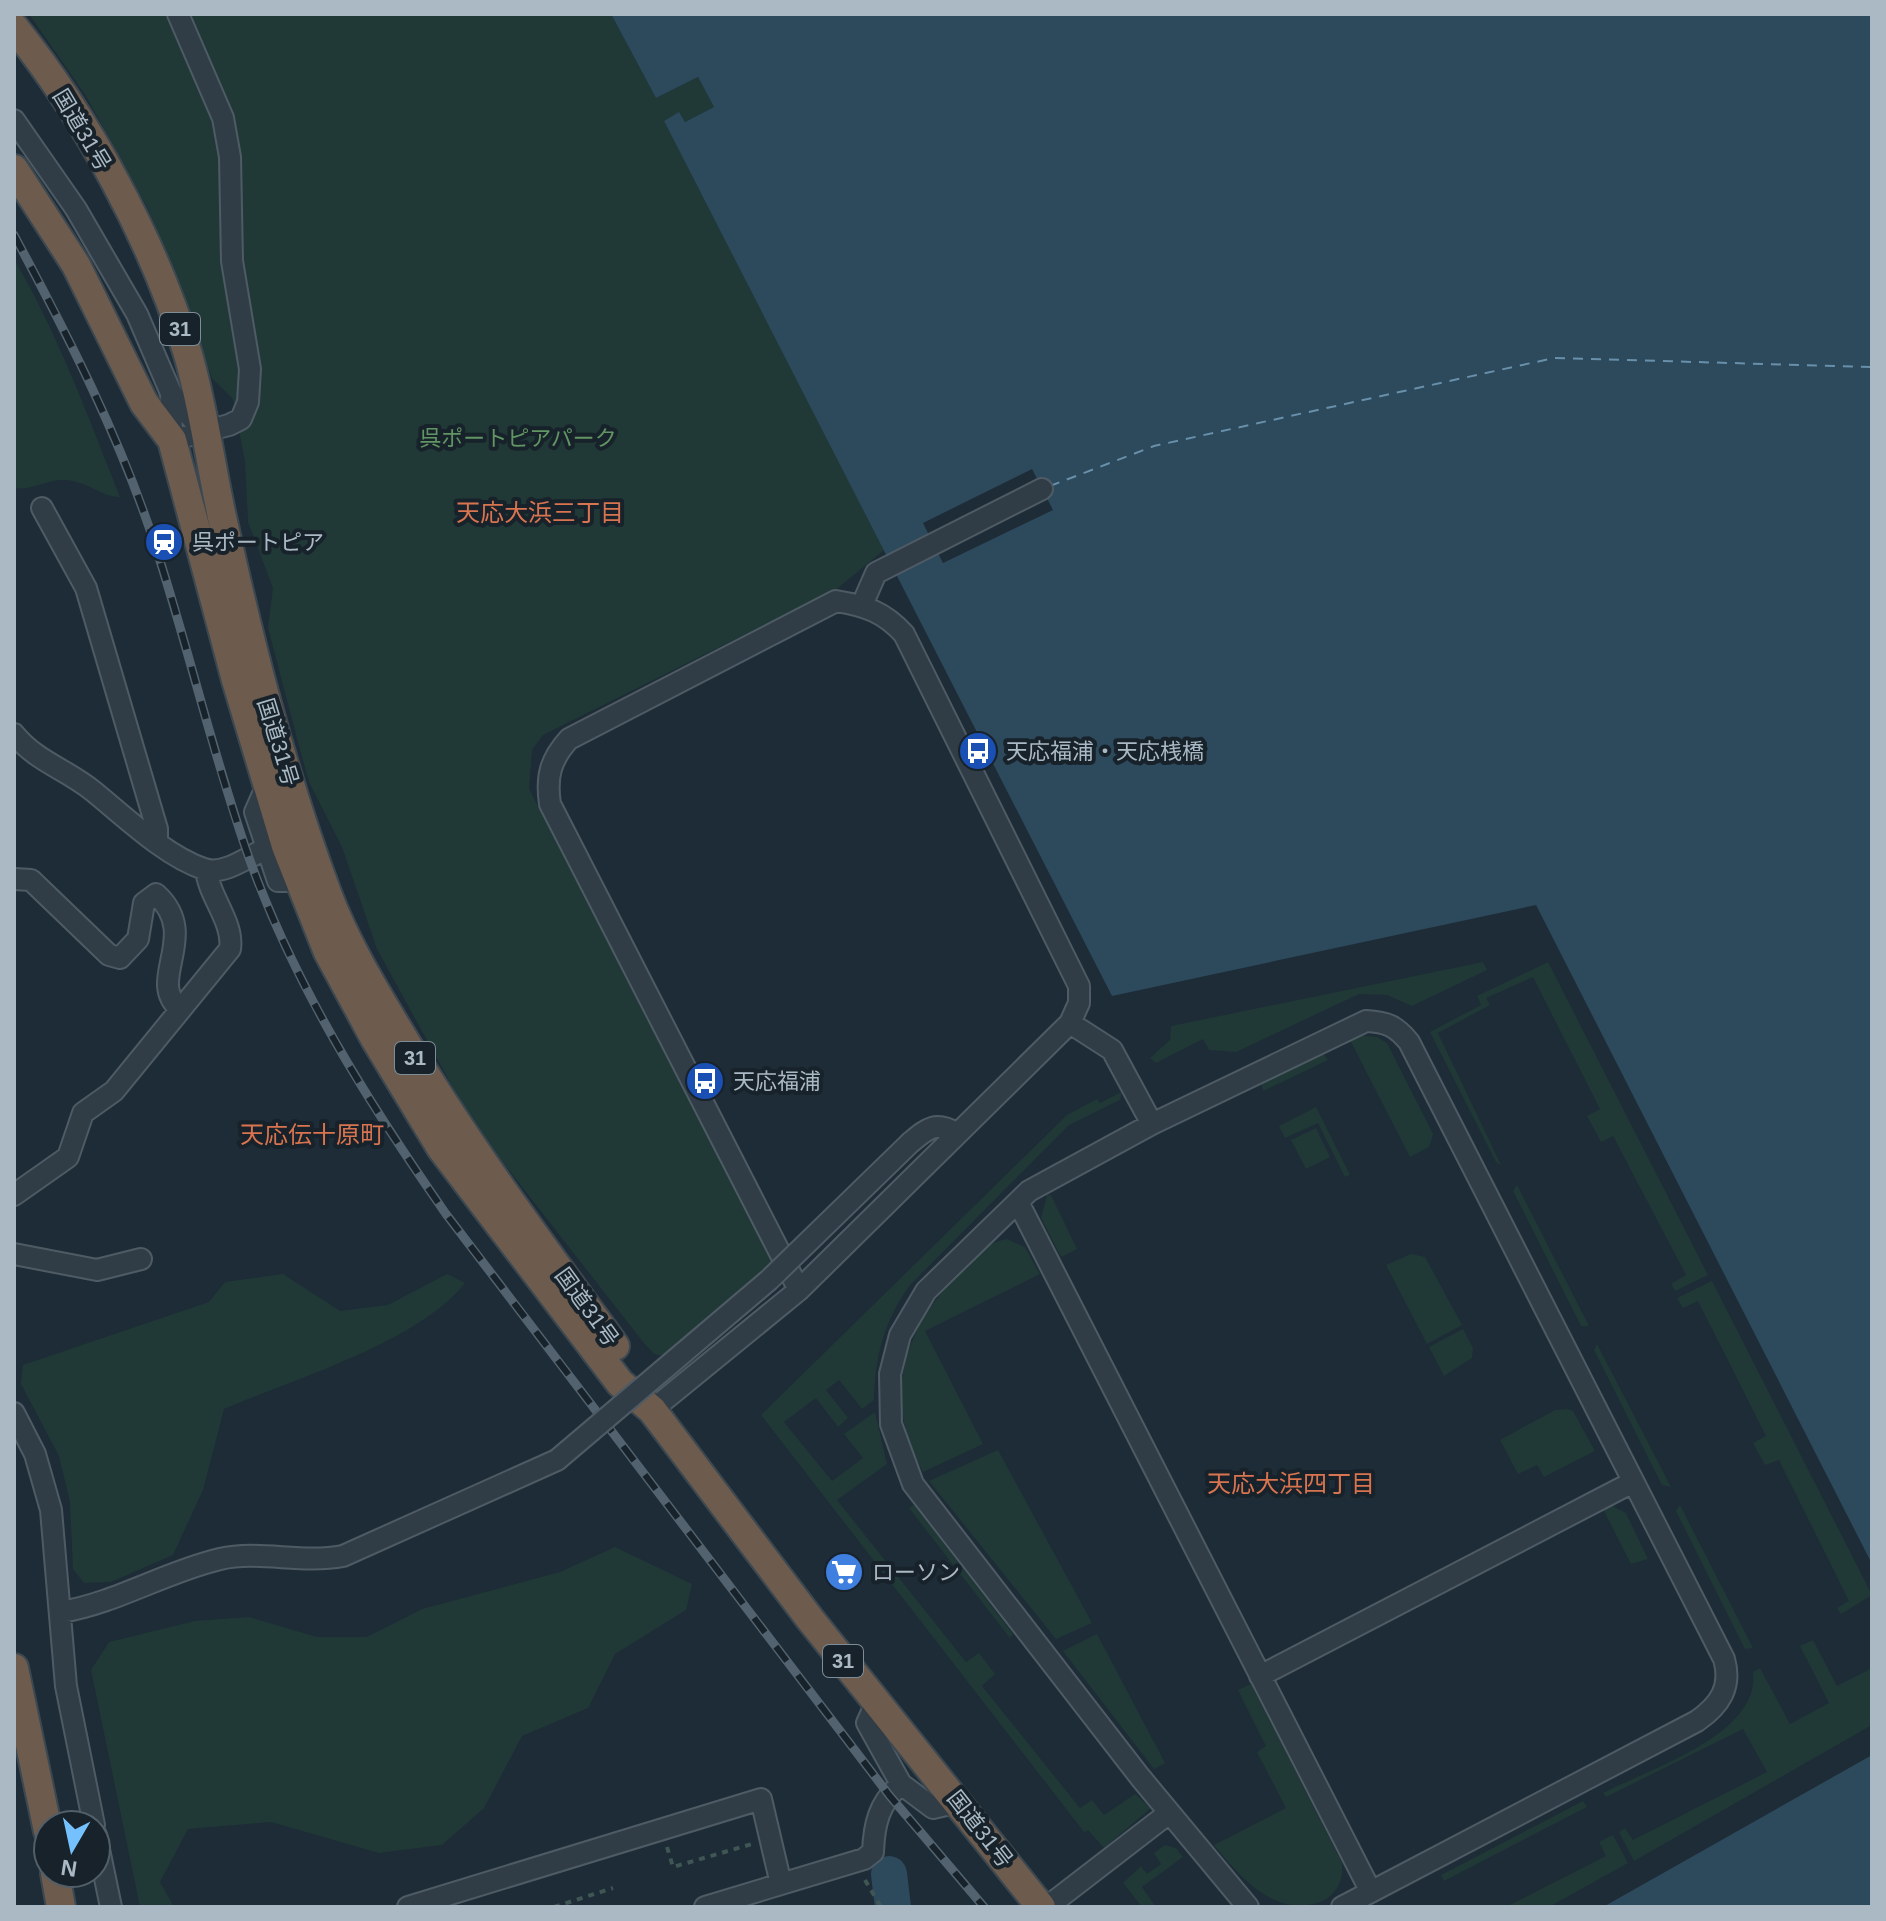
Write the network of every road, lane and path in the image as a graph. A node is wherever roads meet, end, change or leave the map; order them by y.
1 (178, 14) edge
2 (14, 27) edge
3 (14, 120) edge
4 (14, 169) edge
5 (171, 393) junction
6 (203, 432) junction
7 (172, 440) junction
8 (1042, 489) dead end
9 (42, 508) dead end
10 (862, 605) junction
11 (14, 734) edge
12 (267, 785) junction
13 (157, 841) junction
14 (267, 848) junction
15 (206, 870) junction
16 (14, 879) edge
17 (300, 881) junction
18 (180, 1009) junction
19 (1070, 1023) junction
20 (1152, 1124) junction
21 (956, 1133) junction
22 (14, 1195) edge
23 (1018, 1202) junction
24 (14, 1254) edge
25 (141, 1259) dead end
26 (799, 1290) junction
27 (652, 1410) junction
28 (14, 1413) edge
29 (1633, 1482) junction
30 (61, 1612) junction
31 (14, 1668) edge
32 (1260, 1676) junction
33 (18, 1691) edge
34 (876, 1703) junction
35 (901, 1784) junction
36 (959, 1802) junction
37 (43, 1809) edge
38 (91, 1809) edge
39 (1169, 1813) junction
40 (662, 1830) junction
41 (770, 1839) junction
42 (851, 1863) junction
43 (781, 1884) junction
44 (613, 1888) dead end
45 (1371, 1892) junction
46 (581, 1898) junction
47 (464, 1899) edge
48 (746, 1901) edge
49 (408, 1907) edge
50 (554, 1907) edge
51 (583, 1907) edge
52 (705, 1907) edge
53 (881, 1907) edge
54 (1044, 1907) edge
55 (1248, 1907) edge
56 (1342, 1907) edge

1 - 6 street
2 - 6 highway, 国道31号 / 31
3 - 5 street
4 - 7 highway, 国道31号 / 31
5 - 6 street
5 - 7 street
6 - 7 street
6 - 27 highway, 国道31号 / 31
7 - 12 highway, 国道31号 / 31
8 - 10 street
9 - 13 street
10 - 19 street
10 - 26 street
11 - 13 street
12 - 14 street
12 - 17 highway, 国道31号 / 31
13 - 15 street
14 - 15 street
14 - 17 street
15 - 18 street
16 - 18 street
17 - 27 highway, 国道31号 / 31
18 - 22 street
19 - 20 street
19 - 21 street
20 - 23 street
20 - 29 street
21 - 26 street
21 - 30 street, bridge
23 - 32 street
23 - 39 street
24 - 25 street
26 - 27 street
27 - 34 highway, 国道31号 / 31
28 - 30 street
29 - 32 street
29 - 45 street
30 - 38 street
31 - 33 highway
32 - 45 street
33 - 37 highway
34 - 35 street
34 - 36 highway, 国道31号 / 31
35 - 36 street
35 - 42 street
36 - 54 highway, 国道31号 / 31
39 - 54 street
39 - 55 street
40 - 41 path
40 - 41 street
40 - 47 street
41 - 43 street
42 - 43 street
42 - 53 path
43 - 48 street
44 - 46 path
45 - 56 street
46 - 50 path
46 - 51 path
47 - 49 street
48 - 52 street

